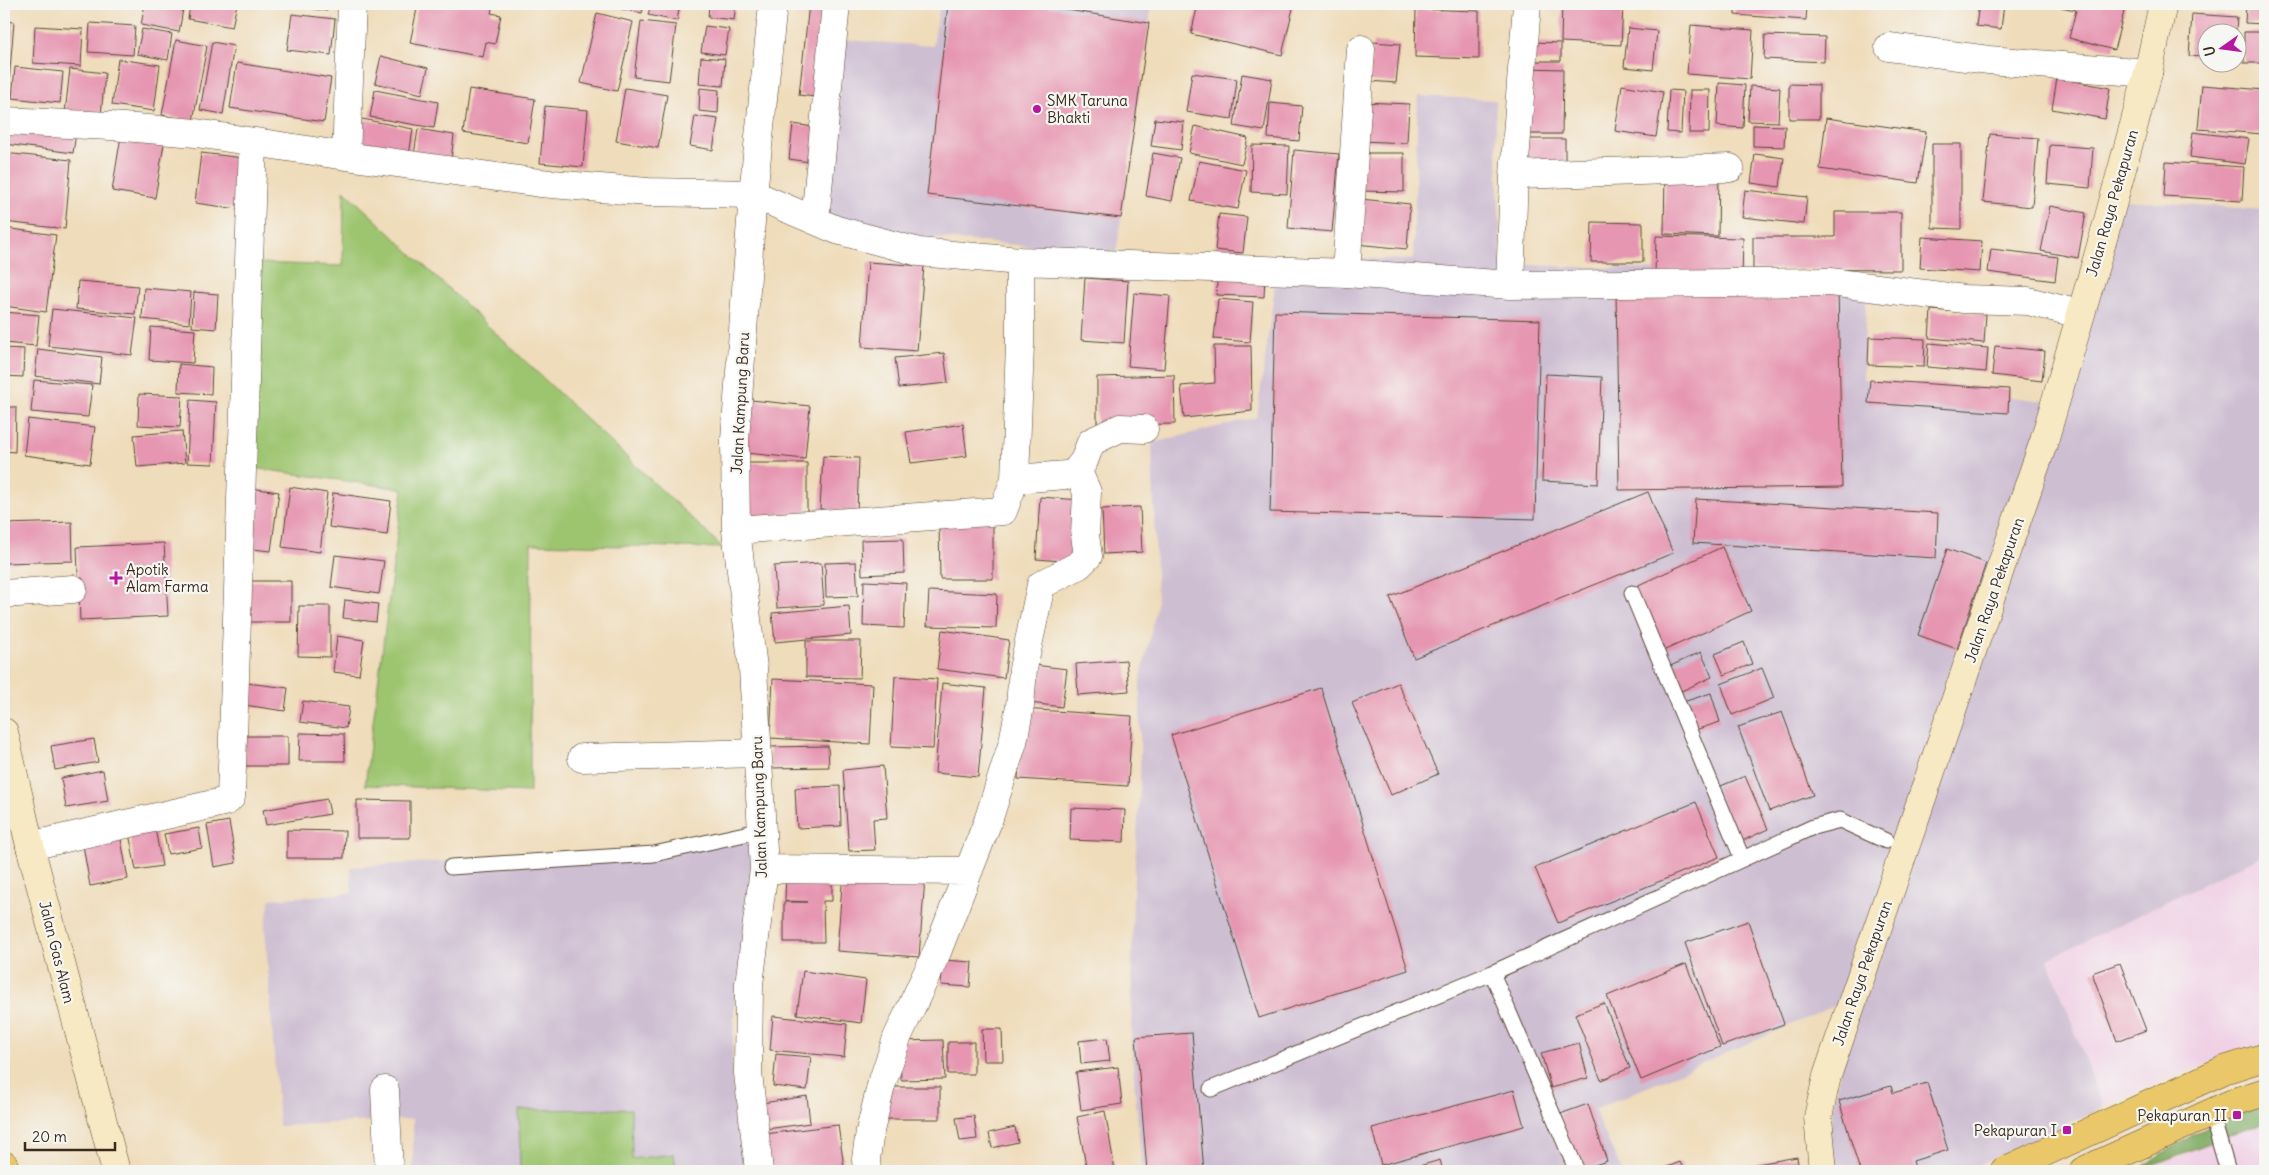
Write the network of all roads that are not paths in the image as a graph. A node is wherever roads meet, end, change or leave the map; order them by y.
1 (352, 4) edge
2 (773, 4) edge
3 (836, 4) edge
4 (1527, 4) edge
5 (2163, 4) edge
6 (1889, 47) dead end
7 (1361, 49) dead end
8 (2148, 72) junction
9 (4, 121) edge
10 (253, 143) junction
11 (346, 156) junction
12 (1730, 168) dead end
13 (1514, 175) junction
14 (753, 194) junction
15 (815, 220) junction
16 (1020, 261) junction
17 (1346, 274) junction
18 (1510, 285) junction
19 (2080, 314) junction
20 (1144, 429) dead end
21 (1079, 474) junction
22 (1015, 479) junction
23 (736, 530) junction
24 (73, 589) dead end
25 (1632, 593) dead end
26 (4, 594) edge
27 (4, 732) edge
28 (757, 753) junction
29 (582, 758) dead end
30 (763, 830) junction
31 (1886, 841) dead end
32 (30, 846) junction
33 (1742, 858) junction
34 (451, 868) dead end
35 (764, 869) junction
36 (968, 871) junction
37 (1492, 973) junction
38 (2265, 1057) edge
39 (2224, 1070) junction
40 (1211, 1089) dead end
41 (385, 1090) dead end
42 (2265, 1092) edge
43 (2237, 1101) junction
44 (2211, 1114) junction
45 (4, 1165) edge
46 (5, 1171) edge
47 (116, 1171) edge
48 (389, 1171) edge
49 (759, 1171) edge
50 (867, 1171) edge
51 (1577, 1171) edge
52 (1823, 1171) edge
53 (2004, 1171) edge
54 (2084, 1171) edge
55 (2228, 1171) edge

1 - 11 street
2 - 14 street, Jalan Kampung Baru
3 - 15 street
4 - 13 street
5 - 8 main road, Jalan Raya Pekapuran
6 - 8 street
7 - 17 street
8 - 19 main road, Jalan Raya Pekapuran
9 - 10 street
10 - 11 street
10 - 32 street
11 - 14 street
12 - 13 street
13 - 18 street
14 - 15 street
14 - 23 street, Jalan Kampung Baru
15 - 16 street
16 - 17 street
16 - 22 street
17 - 18 street
18 - 19 street
19 - 52 main road, Jalan Raya Pekapuran
20 - 21 street
21 - 22 street
21 - 36 street
22 - 23 street
23 - 28 street, Jalan Kampung Baru
24 - 26 street
25 - 33 lane
27 - 32 main road, Jalan Gas Alam
28 - 29 street
28 - 30 street, Jalan Kampung Baru
30 - 34 lane
30 - 35 street, Jalan Kampung Baru
31 - 33 lane
32 - 47 main road, Jalan Gas Alam
33 - 37 lane
35 - 36 street
35 - 49 street, Jalan Kampung Baru
36 - 50 street
37 - 40 lane
37 - 51 lane
38 - 39 highway
39 - 43 lane
39 - 53 highway
41 - 48 street
42 - 43 highway
43 - 44 highway
44 - 54 highway
44 - 55 lane
45 - 46 highway

